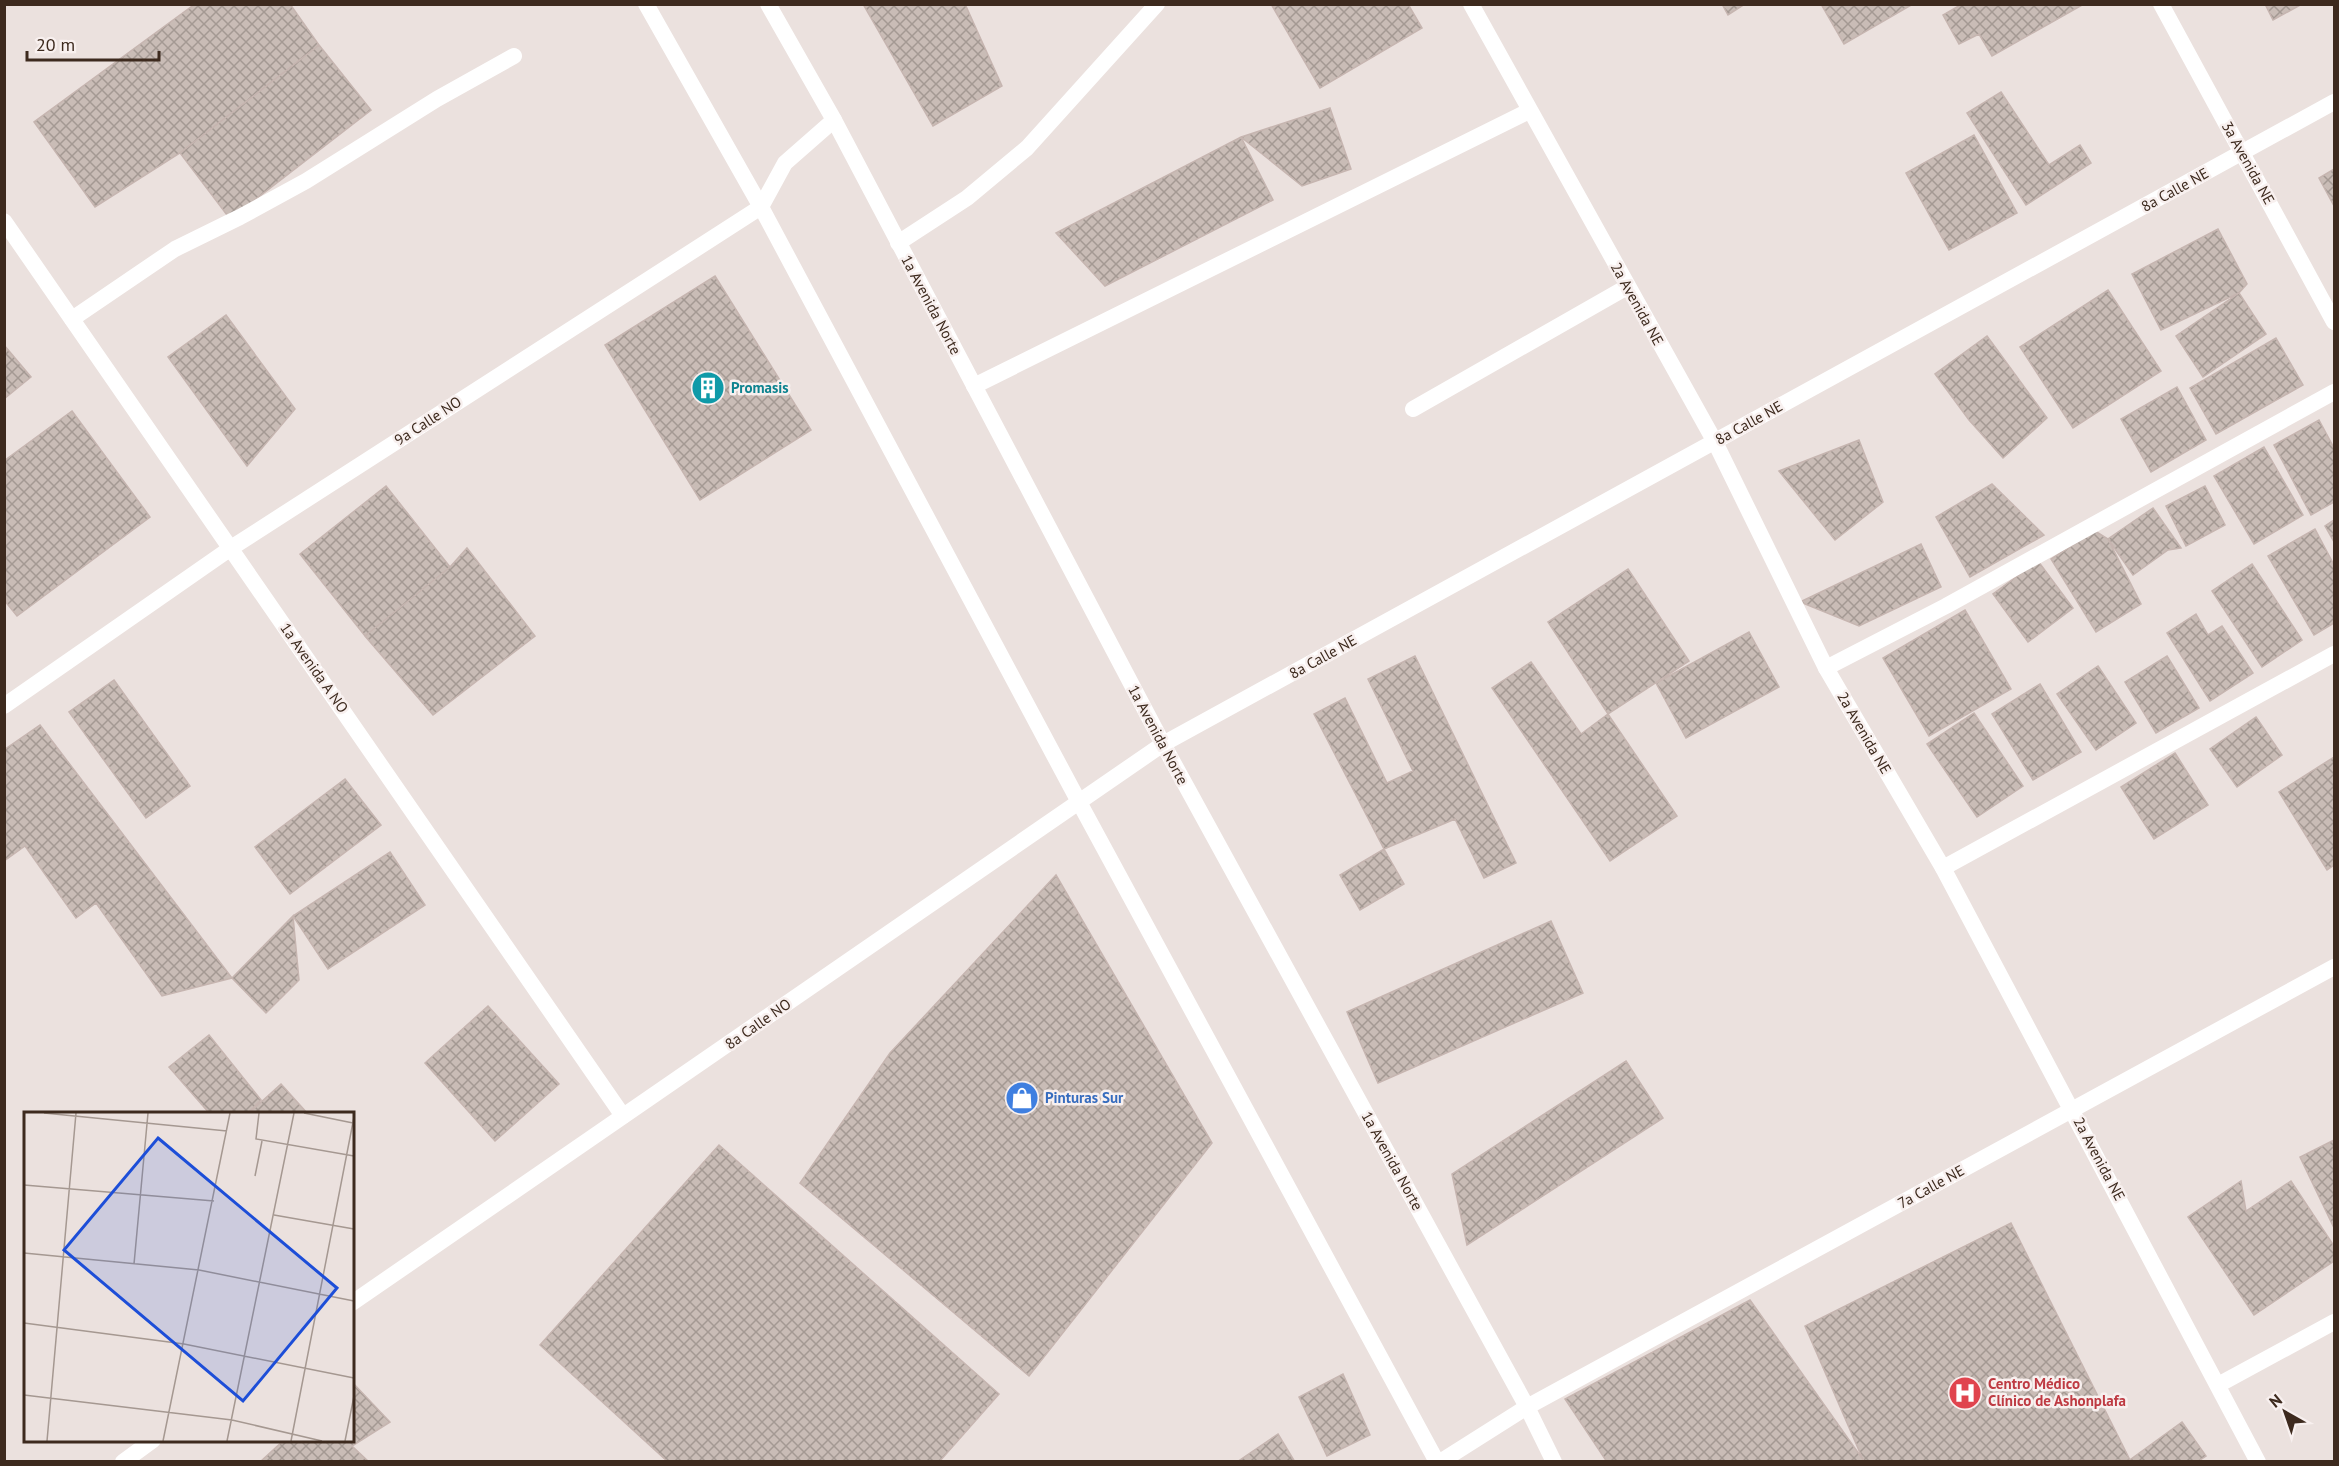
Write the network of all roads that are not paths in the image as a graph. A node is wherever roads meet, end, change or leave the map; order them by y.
1 (646, 4) edge
2 (768, 4) edge
3 (1157, 4) edge
4 (1471, 4) edge
5 (2161, 4) edge
6 (514, 56) dead end
7 (2334, 102) edge
8 (1529, 111) junction
9 (834, 120) junction
10 (2242, 153) junction
11 (761, 207) junction
12 (4, 221) edge
13 (898, 243) junction
14 (1628, 287) junction
15 (72, 319) junction
16 (2334, 322) edge
17 (974, 386) junction
18 (2334, 392) edge
19 (1413, 409) dead end
20 (1715, 442) junction
21 (231, 548) junction
22 (2334, 654) edge
23 (1826, 668) junction
24 (4, 706) edge
25 (1163, 744) junction
26 (1079, 802) junction
27 (1943, 868) junction
28 (2334, 966) edge
29 (2073, 1109) junction
30 (624, 1116) junction
31 (354, 1302) edge
32 (2334, 1322) edge
33 (2218, 1385) junction
34 (1527, 1407) junction
35 (150, 1442) edge
36 (123, 1461) edge
37 (1438, 1461) edge
38 (1554, 1461) edge
39 (2258, 1461) edge

1 - 11 street
2 - 9 street, 1a Avenida Norte
3 - 13 street
4 - 8 street, 2a Avenida NE
5 - 10 street, 3a Avenida NE
6 - 15 street
7 - 10 street, 8a Calle NE
8 - 14 street, 2a Avenida NE
8 - 17 street
9 - 11 street, 9a Calle NO
9 - 13 street, 1a Avenida Norte
10 - 16 street, 3a Avenida NE
10 - 20 street, 8a Calle NE
11 - 21 street, 9a Calle NO
11 - 26 street
12 - 15 street, 1a Avenida A NO
13 - 17 street, 1a Avenida Norte
14 - 19 street
14 - 20 street, 2a Avenida NE
15 - 21 street, 1a Avenida A NO
17 - 25 street, 1a Avenida Norte
18 - 23 street
20 - 23 street, 2a Avenida NE
20 - 25 street, 8a Calle NE
21 - 24 street, 9a Calle NO
21 - 30 street, 1a Avenida A NO
22 - 27 street
23 - 27 street, 2a Avenida NE
25 - 26 street, 8a Calle NO
25 - 34 street, 1a Avenida Norte
26 - 30 street, 8a Calle NO
26 - 37 street
27 - 29 street, 2a Avenida NE
28 - 29 street, 7a Calle NE
29 - 33 street, 2a Avenida NE
29 - 34 street, 7a Calle NE
30 - 31 street, 8a Calle NO
32 - 33 street
33 - 39 street, 2a Avenida NE
34 - 37 street, 7a Calle NE
34 - 38 street, 1a Avenida Norte
35 - 36 street

